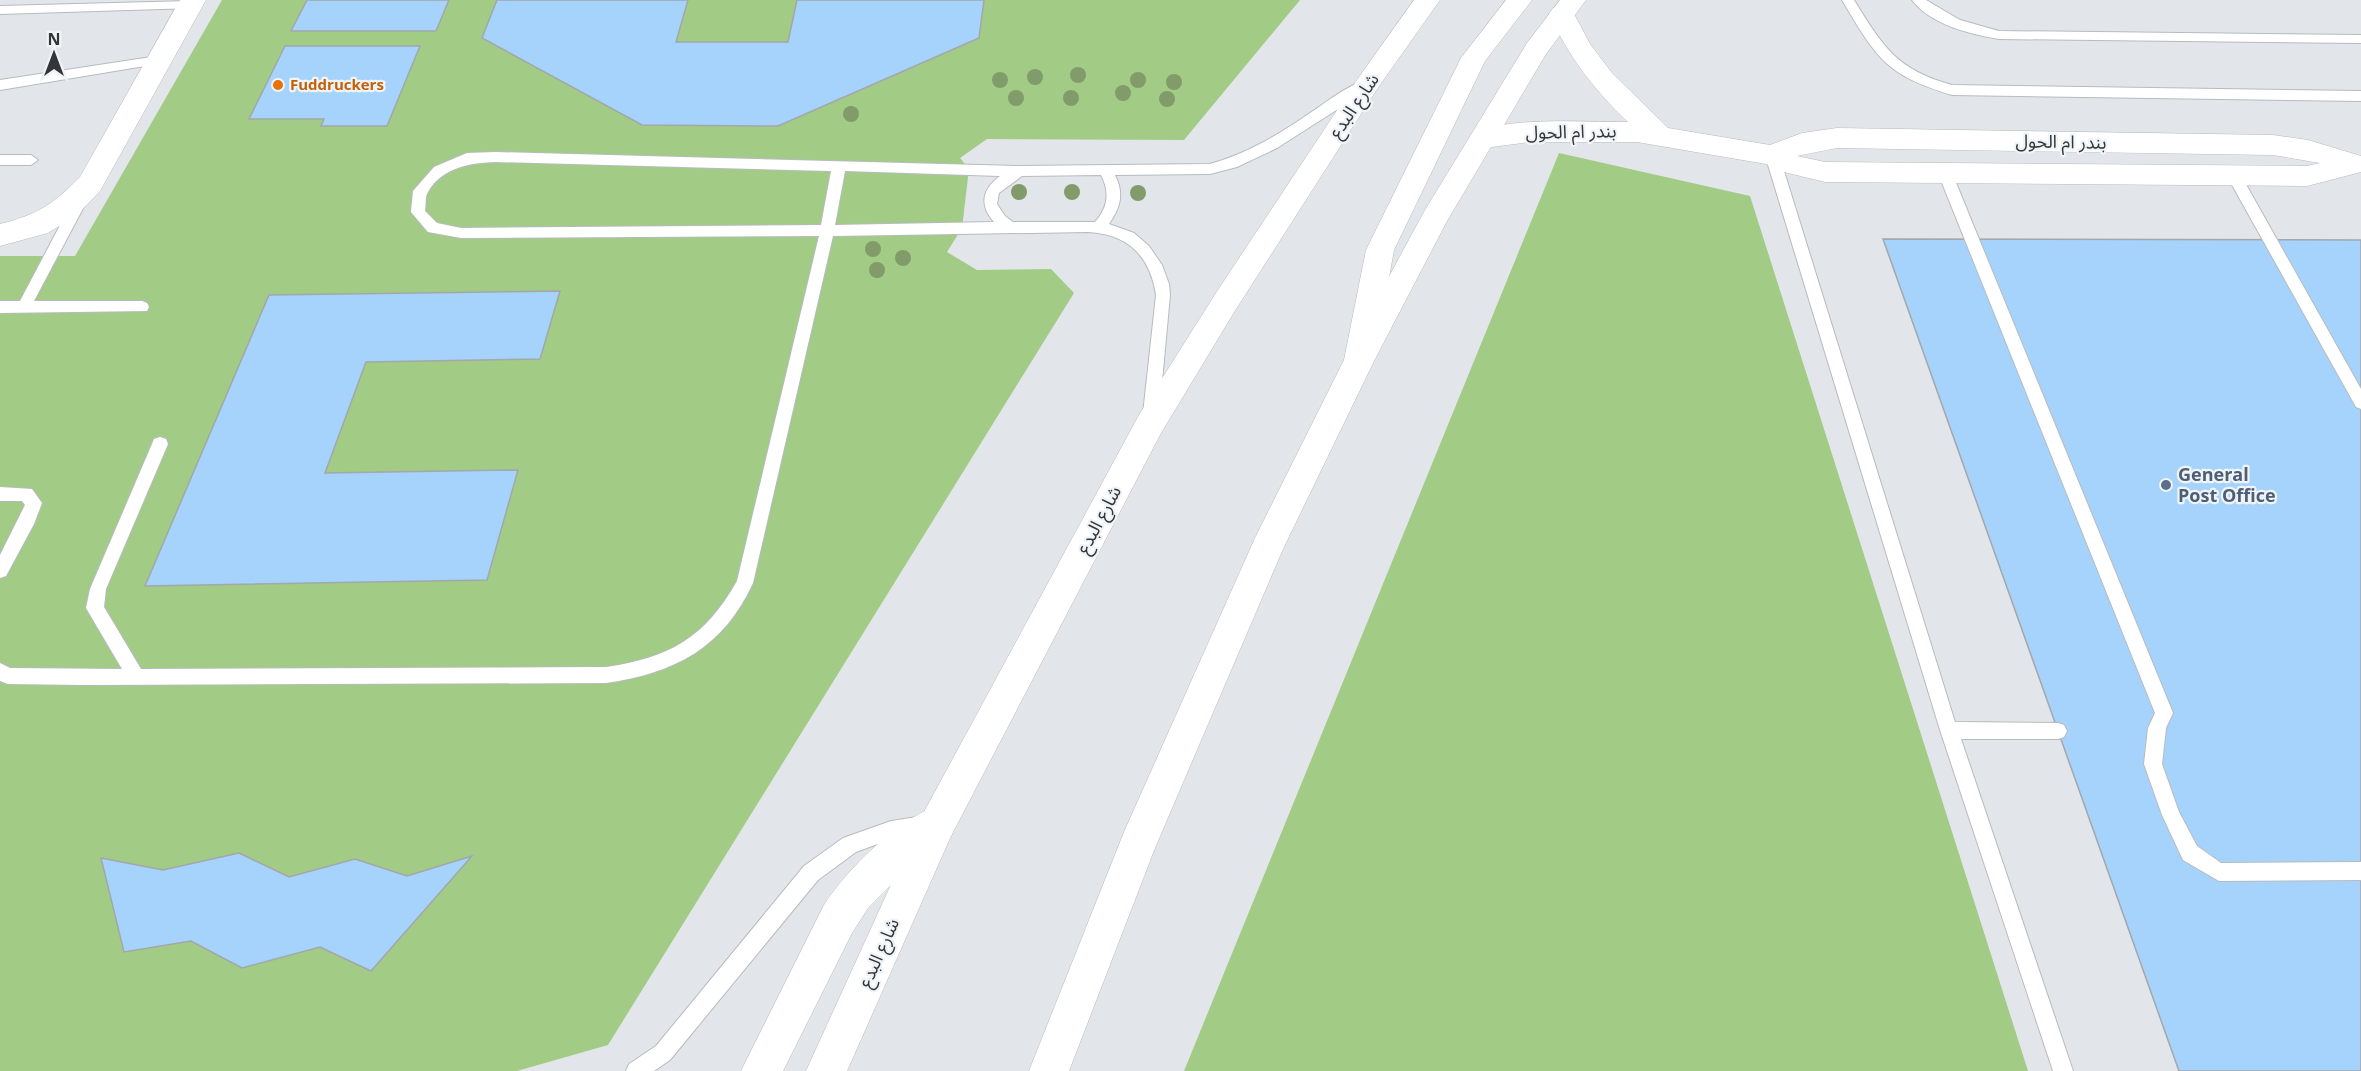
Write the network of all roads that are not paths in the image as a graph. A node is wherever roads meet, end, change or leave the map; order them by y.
1 (1427, 0) edge
2 (1519, 0) edge
3 (1848, 0) edge
4 (1918, 0) edge
5 (191, 2) edge
6 (1568, 7) edge
7 (0, 10) edge
8 (2361, 39) edge
9 (158, 60) junction
10 (1368, 83) junction
11 (0, 86) edge
12 (2361, 96) edge
13 (1658, 134) junction
14 (1484, 138) junction
15 (1773, 156) junction
16 (0, 160) edge
17 (31, 160) dead end
18 (2355, 164) edge
19 (839, 166) junction
20 (1105, 170) junction
21 (1018, 171) junction
22 (1945, 173) junction
23 (2235, 176) junction
24 (90, 184) junction
25 (1010, 227) junction
26 (1098, 227) junction
27 (827, 231) junction
28 (0, 235) edge
29 (0, 307) edge
30 (24, 307) junction
31 (142, 307) dead end
32 (1359, 360) junction
33 (2361, 403) edge
34 (1150, 424) junction
35 (159, 444) dead end
36 (0, 494) edge
37 (0, 571) edge
38 (0, 671) edge
39 (136, 676) junction
40 (1949, 730) junction
41 (2058, 731) dead end
42 (938, 823) junction
43 (2361, 871) edge
44 (636, 1071) edge
45 (760, 1071) edge
46 (826, 1071) edge
47 (1049, 1071) edge
48 (2062, 1071) edge

1 - 10 main road, شارع البدع
2 - 32 main road
3 - 12 lane
4 - 8 lane
5 - 7 lane
5 - 9 main road
6 - 13 main road, بندر ام الحول
6 - 14 main road
9 - 11 lane
9 - 24 main road
10 - 20 lane
10 - 34 main road, شارع البدع
13 - 14 main road, بندر ام الحول
13 - 15 main road, بندر ام الحول
14 - 32 main road
15 - 18 main road, بندر ام الحول
15 - 22 main road, بندر ام الحول
15 - 40 lane
16 - 17 lane
18 - 23 main road, بندر ام الحول
19 - 21 lane
19 - 27 lane
19 - 27 lane
20 - 21 lane
20 - 26 lane
21 - 25 lane
22 - 23 main road, بندر ام الحول
22 - 43 lane
23 - 33 lane
24 - 28 main road
24 - 30 lane
25 - 26 lane
25 - 27 lane
26 - 34 lane
27 - 39 lane
29 - 30 lane
30 - 31 lane
32 - 47 main road
34 - 42 main road, شارع البدع
35 - 39 lane
36 - 37 lane
38 - 39 lane
40 - 41 lane
40 - 48 lane
42 - 44 lane
42 - 45 main road
42 - 46 main road, شارع البدع

